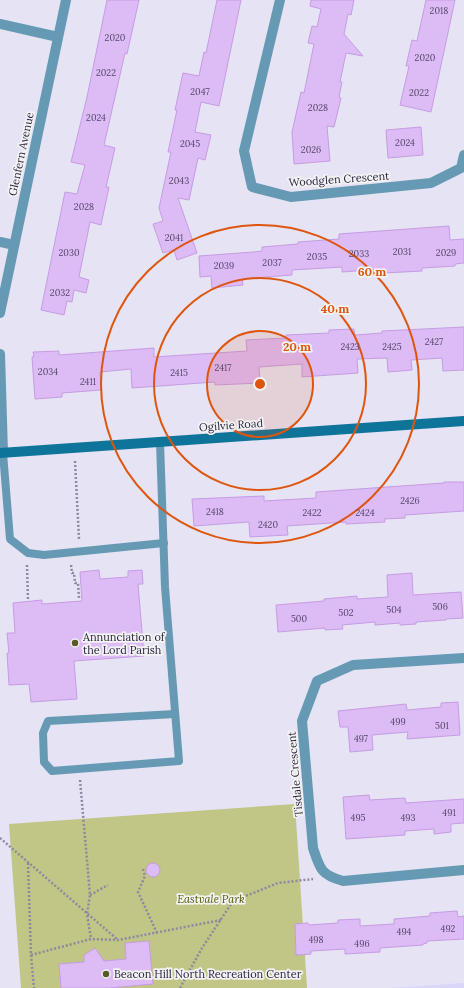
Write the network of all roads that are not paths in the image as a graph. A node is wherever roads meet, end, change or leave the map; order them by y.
1 (66, 0) edge
2 (280, 0) edge
3 (0, 24) edge
4 (58, 37) junction
5 (464, 155) edge
6 (0, 242) edge
7 (14, 245) junction
8 (0, 313) edge
9 (0, 354) edge
10 (464, 422) edge
11 (160, 442) junction
12 (2, 453) edge
13 (164, 543) junction
14 (464, 658) edge
15 (175, 714) junction
16 (464, 870) edge

1 - 4 street, Glenfern Avenue
2 - 5 street, Woodglen Crescent
3 - 4 street
4 - 7 street, Glenfern Avenue
6 - 7 street
7 - 8 street, Glenfern Avenue
9 - 12 street
10 - 11 street, Ogilvie Road
11 - 12 street, Ogilvie Road
11 - 13 lane
12 - 13 lane
13 - 15 lane
14 - 16 street, Tisdale Crescent
15 - 15 lane

